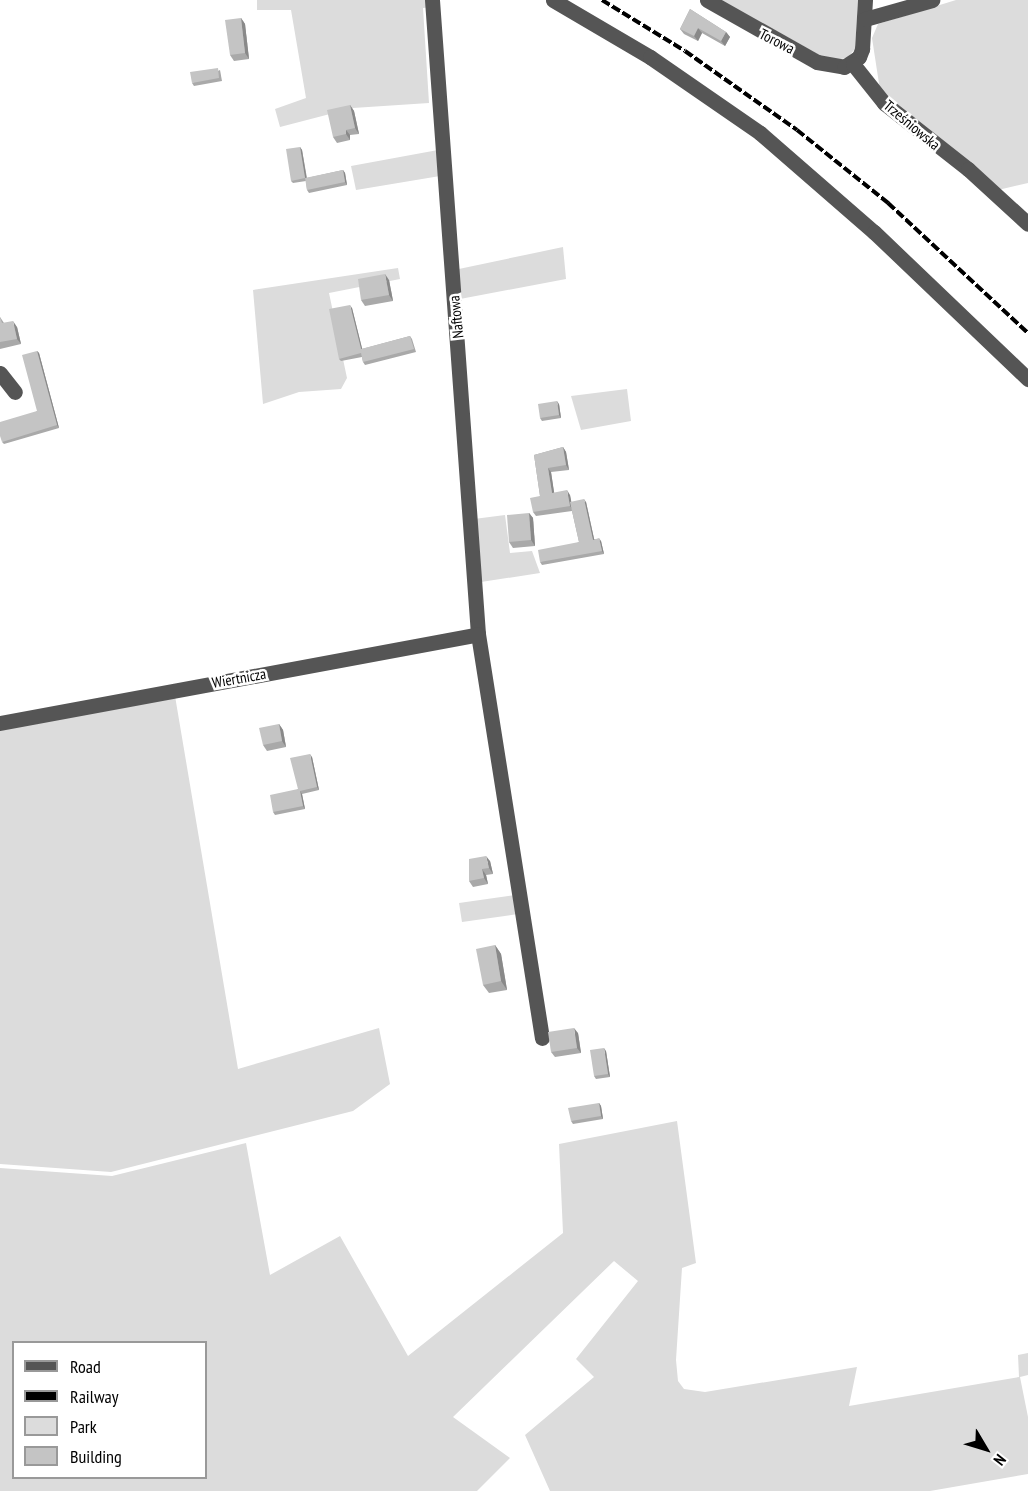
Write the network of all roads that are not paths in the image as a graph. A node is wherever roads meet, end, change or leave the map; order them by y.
1 (432, 0) edge
2 (553, 0) edge
3 (706, 0) edge
4 (865, 0) edge
5 (932, 0) edge
6 (865, 19) junction
7 (853, 64) junction
8 (1028, 225) edge
9 (0, 373) edge
10 (1028, 379) edge
11 (15, 392) dead end
12 (478, 634) junction
13 (0, 723) edge
14 (542, 1038) dead end

1 - 12 street, Naftowa
2 - 10 street
3 - 7 street, Torowa
4 - 6 street
5 - 6 street
6 - 7 street
7 - 8 street, Trześniowska
9 - 11 street
12 - 13 street, Wiertnicza
12 - 14 street, Naftowa

